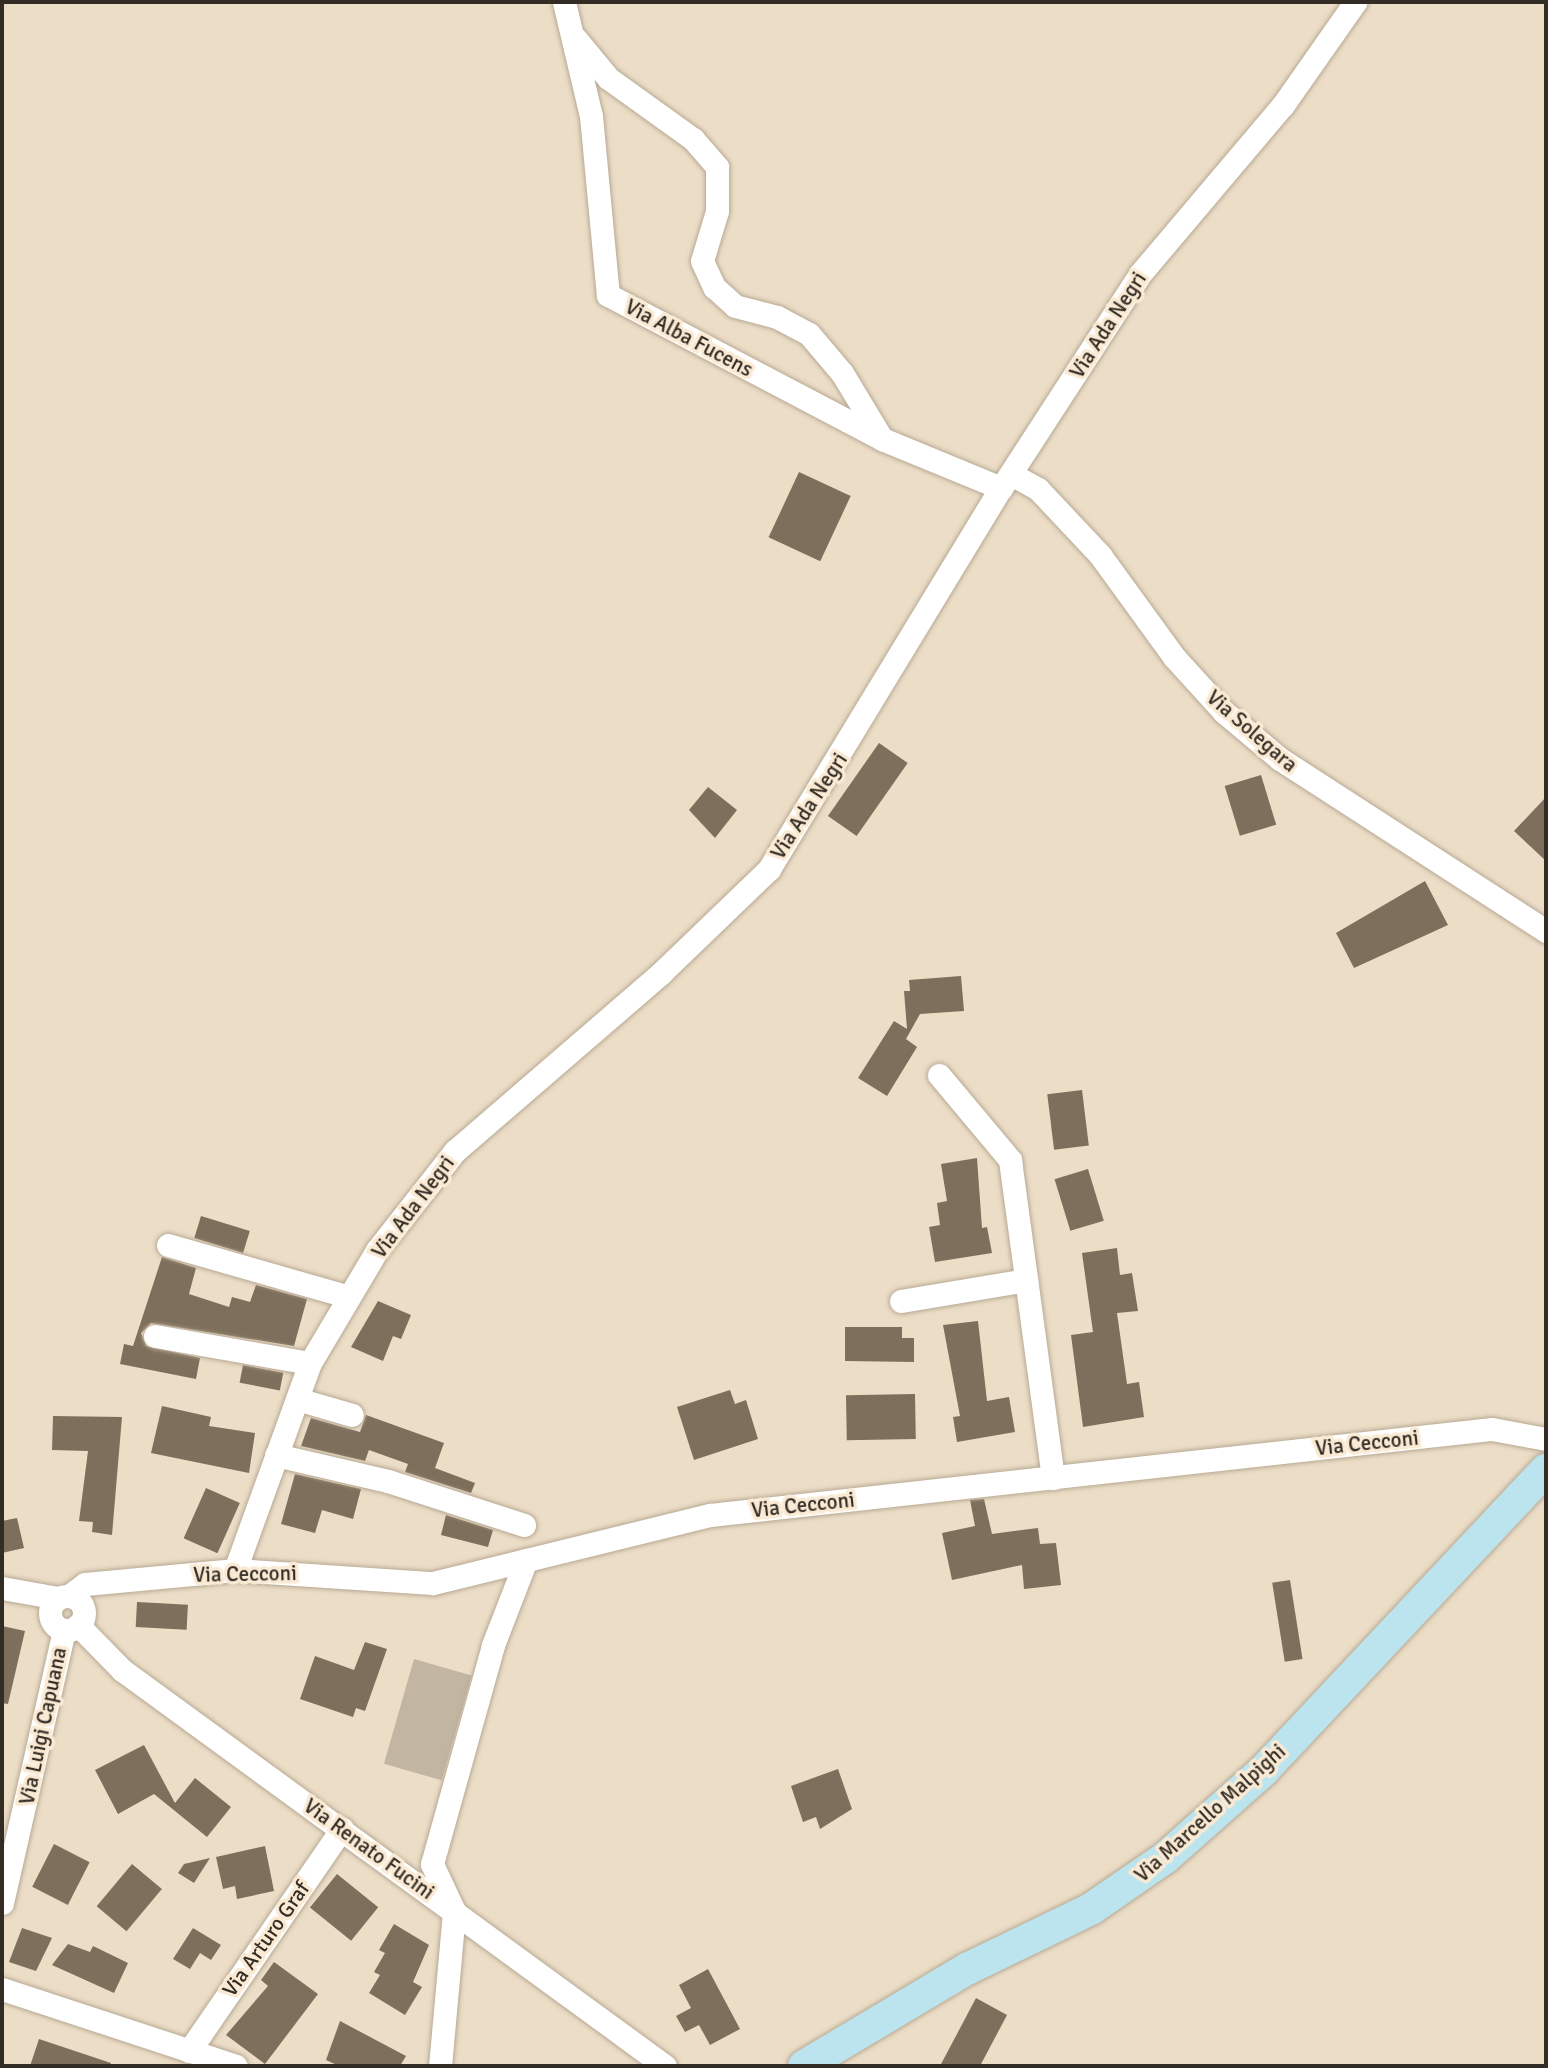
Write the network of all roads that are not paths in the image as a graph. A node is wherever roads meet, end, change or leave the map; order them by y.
1 (564, 2) edge
2 (1355, 2) edge
3 (571, 33) junction
4 (882, 439) junction
5 (1006, 481) junction
6 (1546, 931) edge
7 (939, 1075) dead end
8 (168, 1245) dead end
9 (1026, 1280) junction
10 (349, 1297) junction
11 (901, 1301) dead end
12 (155, 1336) dead end
13 (310, 1363) junction
14 (297, 1399) junction
15 (352, 1415) dead end
16 (1546, 1439) edge
17 (276, 1455) junction
18 (1546, 1470) edge
19 (1053, 1478) junction
20 (524, 1525) dead end
21 (526, 1560) junction
22 (235, 1570) junction
23 (2, 1588) edge
24 (63, 1597) junction
25 (71, 1628) junction
26 (12, 1821) edge
27 (342, 1828) junction
28 (2, 1903) edge
29 (454, 1911) junction
30 (2, 1989) edge
31 (189, 2051) junction
32 (236, 2066) edge
33 (440, 2066) edge
34 (665, 2066) edge
35 (804, 2066) edge

1 - 3 street, Via Alba Fucens
2 - 5 street, Via Ada Negri
3 - 4 street
3 - 4 street, Via Alba Fucens
4 - 5 street, Via Alba Fucens
5 - 6 street, Via Solegara
5 - 10 street, Via Ada Negri
7 - 9 street
8 - 10 street
9 - 11 street
9 - 19 street
10 - 13 street, Via Ada Negri
12 - 13 street
13 - 14 street, Via Ada Negri
14 - 15 street
14 - 17 street, Via Ada Negri
16 - 19 street, Via Cecconi
17 - 20 street
17 - 22 street, Via Ada Negri
18 - 35 main road, Via Marcello Malpighi
19 - 21 street, Via Cecconi
21 - 22 street, Via Cecconi
21 - 29 street
22 - 24 street, Via Cecconi
23 - 24 street
24 - 25 street
25 - 26 street, Via Luigi Capuana
25 - 27 street, Via Renato Fucini
26 - 28 street, Via Luigi Capuana
27 - 29 street, Via Renato Fucini
27 - 31 street, Via Arturo Graf
29 - 33 street
29 - 34 street, Via Renato Fucini
30 - 31 street
31 - 32 street

